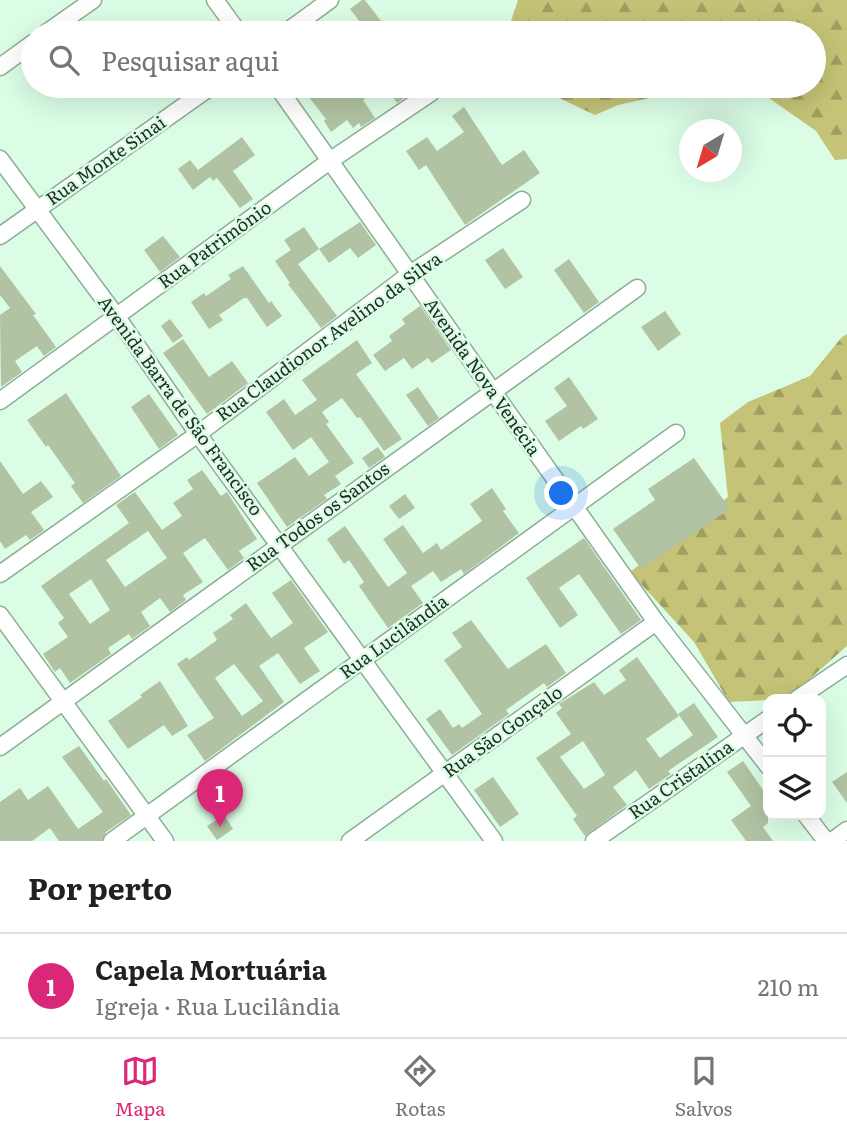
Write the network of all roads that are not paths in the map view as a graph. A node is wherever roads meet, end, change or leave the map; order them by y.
1 (93, 0) edge
2 (215, 0) edge
3 (330, 0) edge
4 (63, 21) edge
5 (230, 21) edge
6 (301, 21) edge
7 (21, 52) edge
8 (0, 67) edge
9 (195, 98) edge
10 (286, 98) edge
11 (423, 98) edge
12 (0, 159) edge
13 (331, 160) junction
14 (522, 200) dead end
15 (37, 210) junction
16 (0, 236) edge
17 (410, 274) junction
18 (637, 288) dead end
19 (117, 317) junction
20 (492, 392) junction
21 (0, 401) edge
22 (676, 433) dead end
23 (198, 434) junction
24 (574, 507) junction
25 (281, 545) junction
26 (0, 574) edge
27 (0, 615) edge
28 (656, 622) junction
29 (363, 659) junction
30 (847, 665) edge
31 (804, 694) edge
32 (64, 701) junction
33 (763, 722) edge
34 (744, 735) junction
35 (0, 747) edge
36 (763, 760) edge
37 (445, 773) junction
38 (147, 816) junction
39 (810, 820) edge
40 (847, 830) edge
41 (112, 841) edge
42 (165, 841) edge
43 (350, 841) edge
44 (494, 841) edge
45 (594, 841) edge
46 (826, 841) edge
47 (832, 841) edge

1 - 4 street
2 - 5 street
3 - 6 street
7 - 8 street
9 - 15 street, Rua Monte Sinai
10 - 13 street, Avenida Nova Venécia
11 - 13 street, Rua Patrimônio
12 - 15 street, Avenida Barra de São Francisco
13 - 17 street, Avenida Nova Venécia
13 - 19 street, Rua Patrimônio
14 - 17 street, Rua Claudionor Avelino da Silva
15 - 16 street, Rua Monte Sinai
15 - 19 street, Avenida Barra de São Francisco
17 - 20 street, Avenida Nova Venécia
17 - 23 street, Rua Claudionor Avelino da Silva
18 - 20 street, Rua Todos os Santos
19 - 21 street, Rua Patrimônio
19 - 23 street, Avenida Barra de São Francisco
20 - 24 street, Avenida Nova Venécia
20 - 25 street, Rua Todos os Santos
22 - 24 street, Rua Lucilândia
23 - 25 street, Avenida Barra de São Francisco
23 - 26 street, Rua Claudionor Avelino da Silva
24 - 28 street, Avenida Nova Venécia
24 - 29 street, Rua Lucilândia
25 - 29 street, Avenida Barra de São Francisco
25 - 32 street, Rua Todos os Santos
27 - 32 street
28 - 34 street, Avenida Nova Venécia
28 - 37 street, Rua São Gonçalo
29 - 37 street, Avenida Barra de São Francisco
29 - 38 street, Rua Lucilândia
30 - 31 street
32 - 35 street, Rua Todos os Santos
32 - 38 street
33 - 34 street, Rua Cristalina
34 - 36 street, Avenida Nova Venécia
34 - 45 street, Rua Cristalina
37 - 43 street, Rua São Gonçalo
37 - 44 street, Avenida Barra de São Francisco
38 - 41 street, Rua Lucilândia
38 - 42 street
39 - 46 street
40 - 47 street

